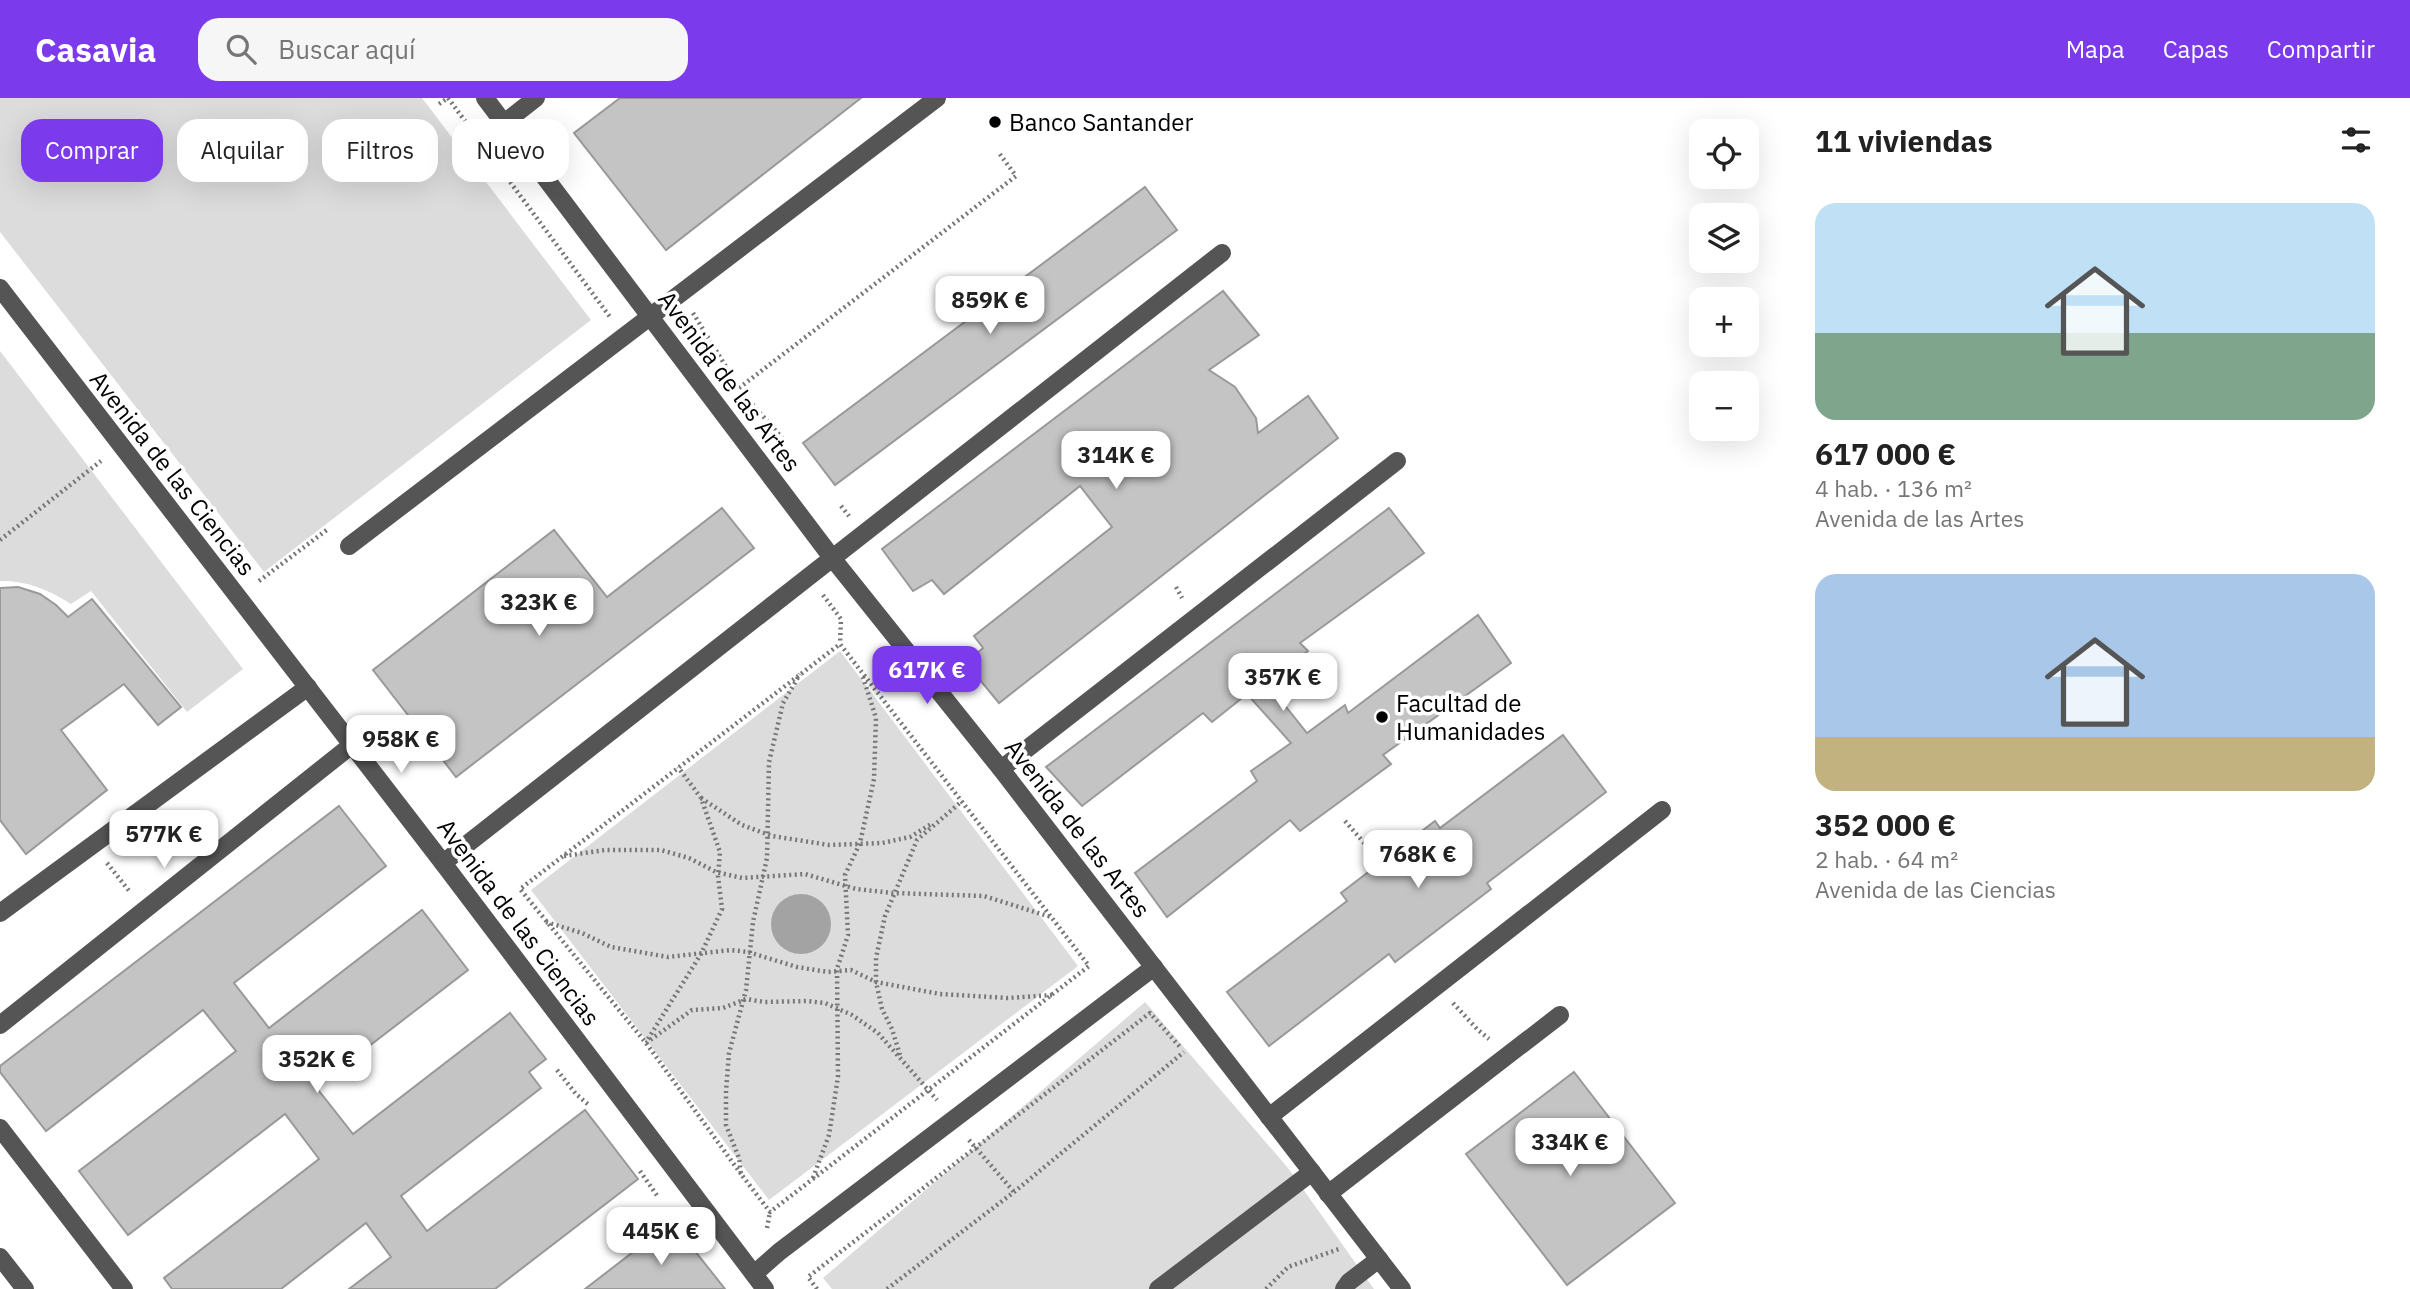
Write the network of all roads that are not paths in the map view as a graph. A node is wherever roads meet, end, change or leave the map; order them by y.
1 (485, 98) edge
2 (536, 98) edge
3 (937, 98) edge
4 (501, 119) edge
5 (509, 119) edge
6 (548, 182) edge
7 (1222, 253) dead end
8 (0, 288) edge
9 (649, 316) junction
10 (1397, 461) dead end
11 (349, 546) dead end
12 (833, 559) junction
13 (308, 687) junction
14 (353, 744) junction
15 (1002, 769) junction
16 (1662, 810) dead end
17 (443, 863) junction
18 (0, 913) edge
19 (1154, 967) junction
20 (1560, 1015) dead end
21 (0, 1025) edge
22 (1269, 1117) junction
23 (0, 1128) edge
24 (1312, 1172) junction
25 (1328, 1194) junction
26 (0, 1257) edge
27 (1379, 1259) junction
28 (760, 1282) edge
29 (25, 1289) edge
30 (124, 1289) edge
31 (1158, 1289) edge
32 (1344, 1289) edge
33 (1402, 1289) edge

1 - 4 street, Avenida de las Artes
2 - 5 street
3 - 9 street
6 - 9 street, Avenida de las Artes
7 - 12 street
8 - 13 street, Avenida de las Ciencias
9 - 11 street
9 - 12 street, Avenida de las Artes
10 - 15 street
12 - 15 street, Avenida de las Artes
12 - 17 street
13 - 14 street, Avenida de las Ciencias
13 - 18 street
14 - 17 street, Avenida de las Ciencias
14 - 21 street
15 - 19 street, Avenida de las Artes
16 - 22 street
17 - 28 street, Avenida de las Ciencias
19 - 22 street, Avenida de las Artes
19 - 28 street
20 - 25 street
22 - 24 street, Avenida de las Artes
23 - 30 street
24 - 25 street, Avenida de las Artes
24 - 31 street
25 - 27 street, Avenida de las Artes
26 - 29 street
27 - 32 street
27 - 33 street, Avenida de las Artes

